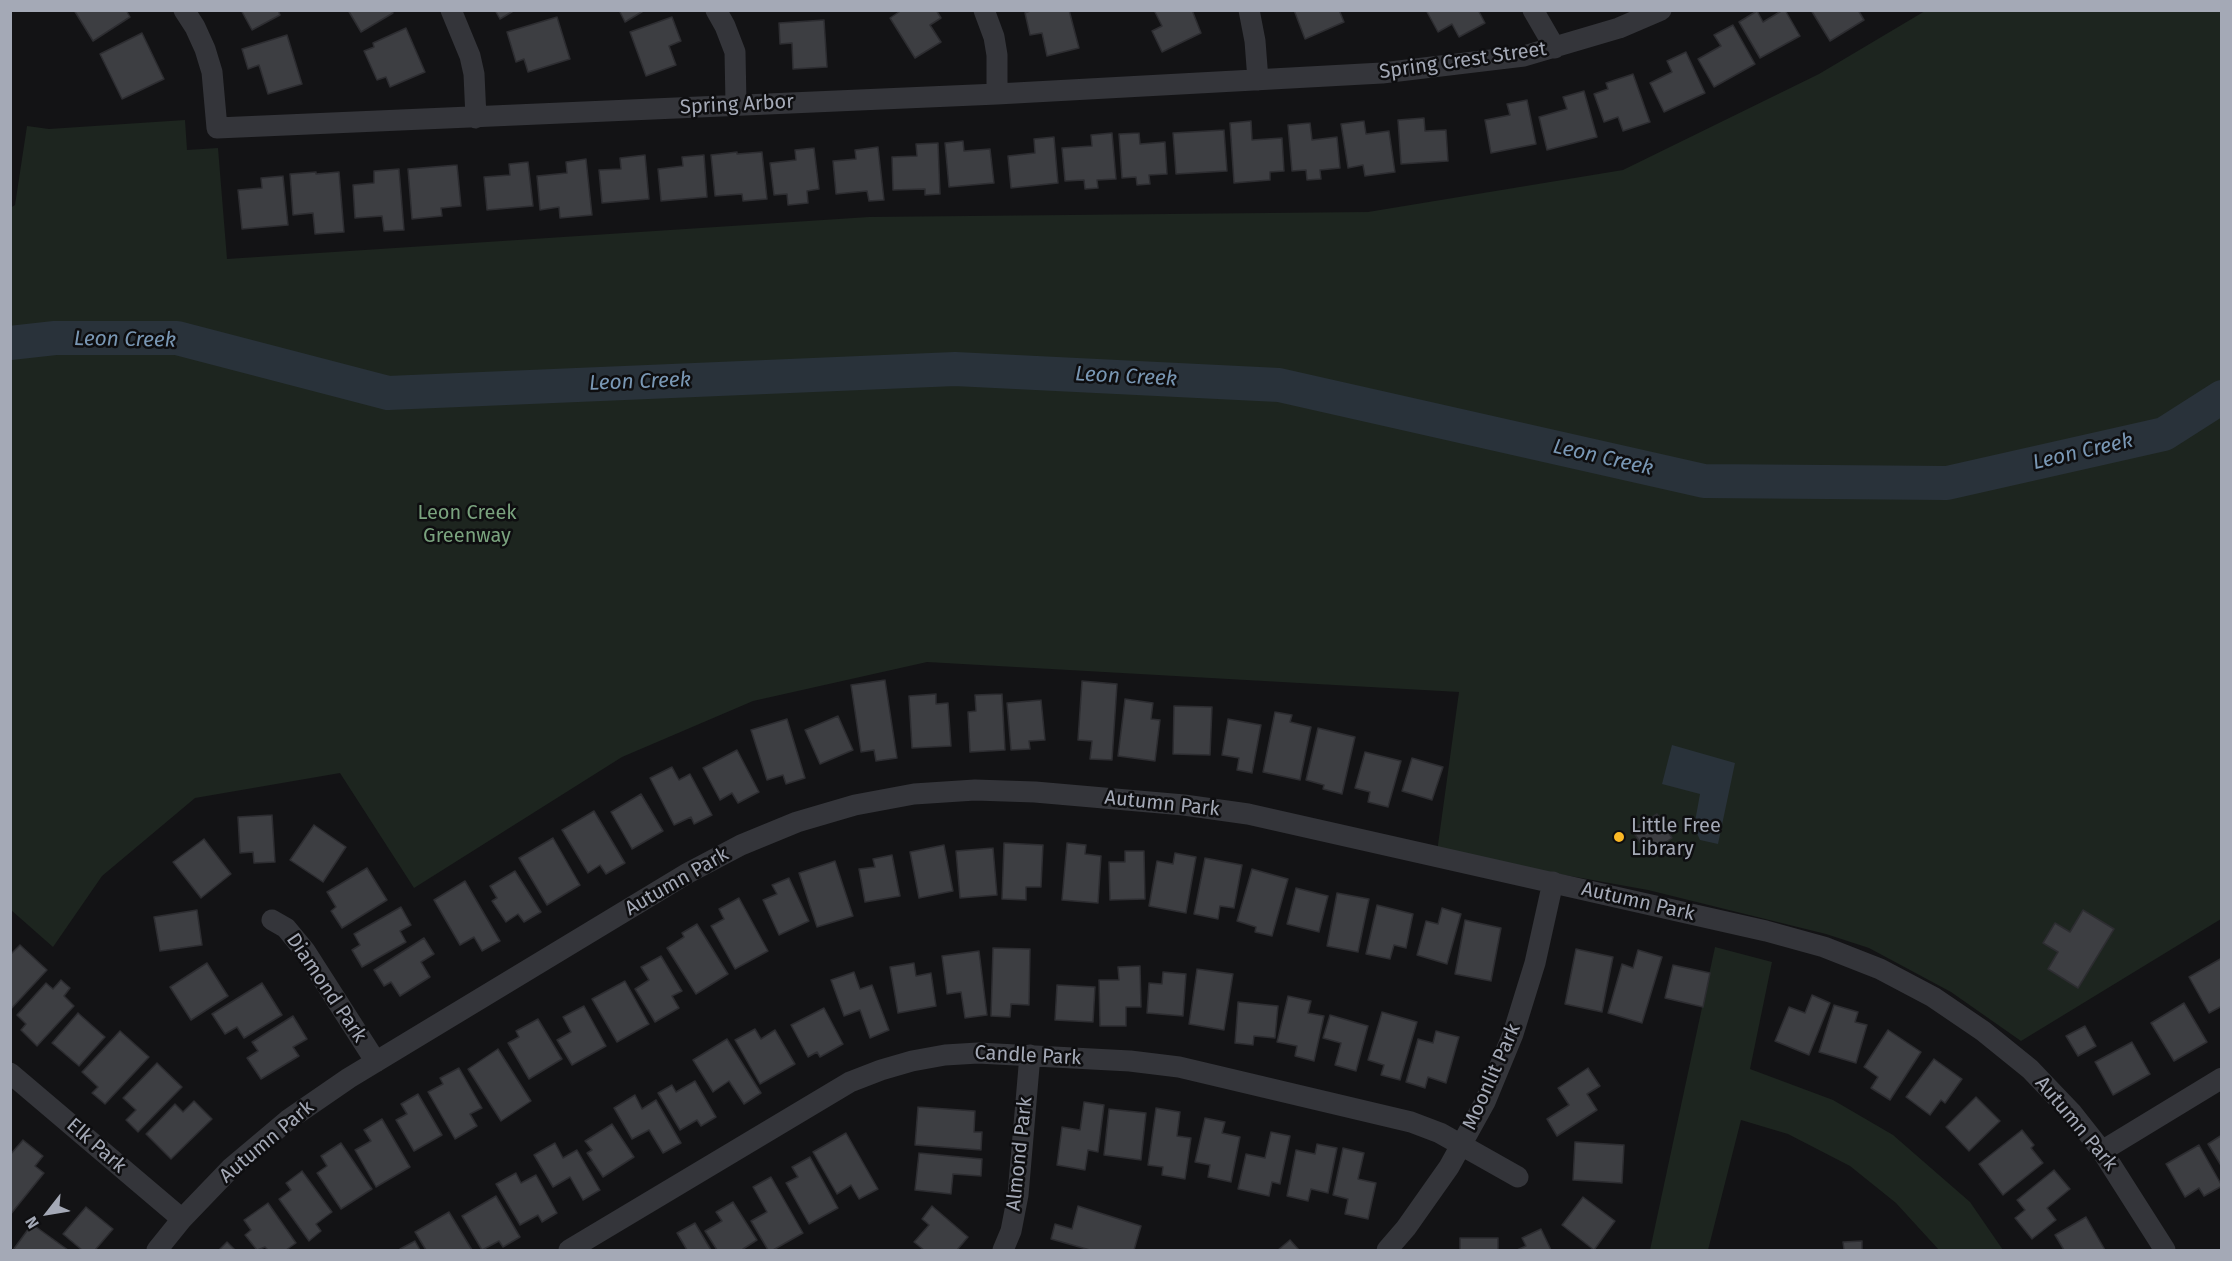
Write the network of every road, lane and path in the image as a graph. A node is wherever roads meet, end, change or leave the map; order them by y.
1 (184, 10) edge
2 (451, 10) edge
3 (716, 10) edge
4 (984, 10) edge
5 (1249, 10) edge
6 (1533, 10) edge
7 (1661, 10) edge
8 (1555, 48) junction
9 (1258, 80) junction
10 (997, 94) junction
11 (736, 104) junction
12 (476, 118) junction
13 (1553, 882) junction
14 (272, 920) dead end
15 (1030, 1055) junction
16 (376, 1062) junction
17 (10, 1073) edge
18 (2222, 1078) edge
19 (1461, 1144) junction
20 (2102, 1151) junction
21 (1518, 1177) dead end
22 (182, 1219) junction
23 (157, 1251) edge
24 (569, 1251) edge
25 (1003, 1251) edge
26 (1387, 1251) edge
27 (2165, 1251) edge

1 - 12 street, Spring Arbor
2 - 12 street
3 - 11 street
4 - 10 street
5 - 9 street
6 - 8 street
7 - 8 street, Spring Crest Street
8 - 9 street, Spring Crest Street
9 - 10 street, Spring Arbor
10 - 11 street, Spring Arbor
11 - 12 street, Spring Arbor
13 - 16 street, Autumn Park
13 - 19 street, Moonlit Park
13 - 20 street, Autumn Park
14 - 16 street, Diamond Park
15 - 19 street, Candle Park
15 - 24 street, Candle Park
15 - 25 street, Almond Park
16 - 22 street, Autumn Park
17 - 22 street, Elk Park
18 - 20 street
19 - 21 street, Candle Park
19 - 26 street, Moonlit Park
20 - 27 street, Autumn Park
22 - 23 street, Autumn Park

